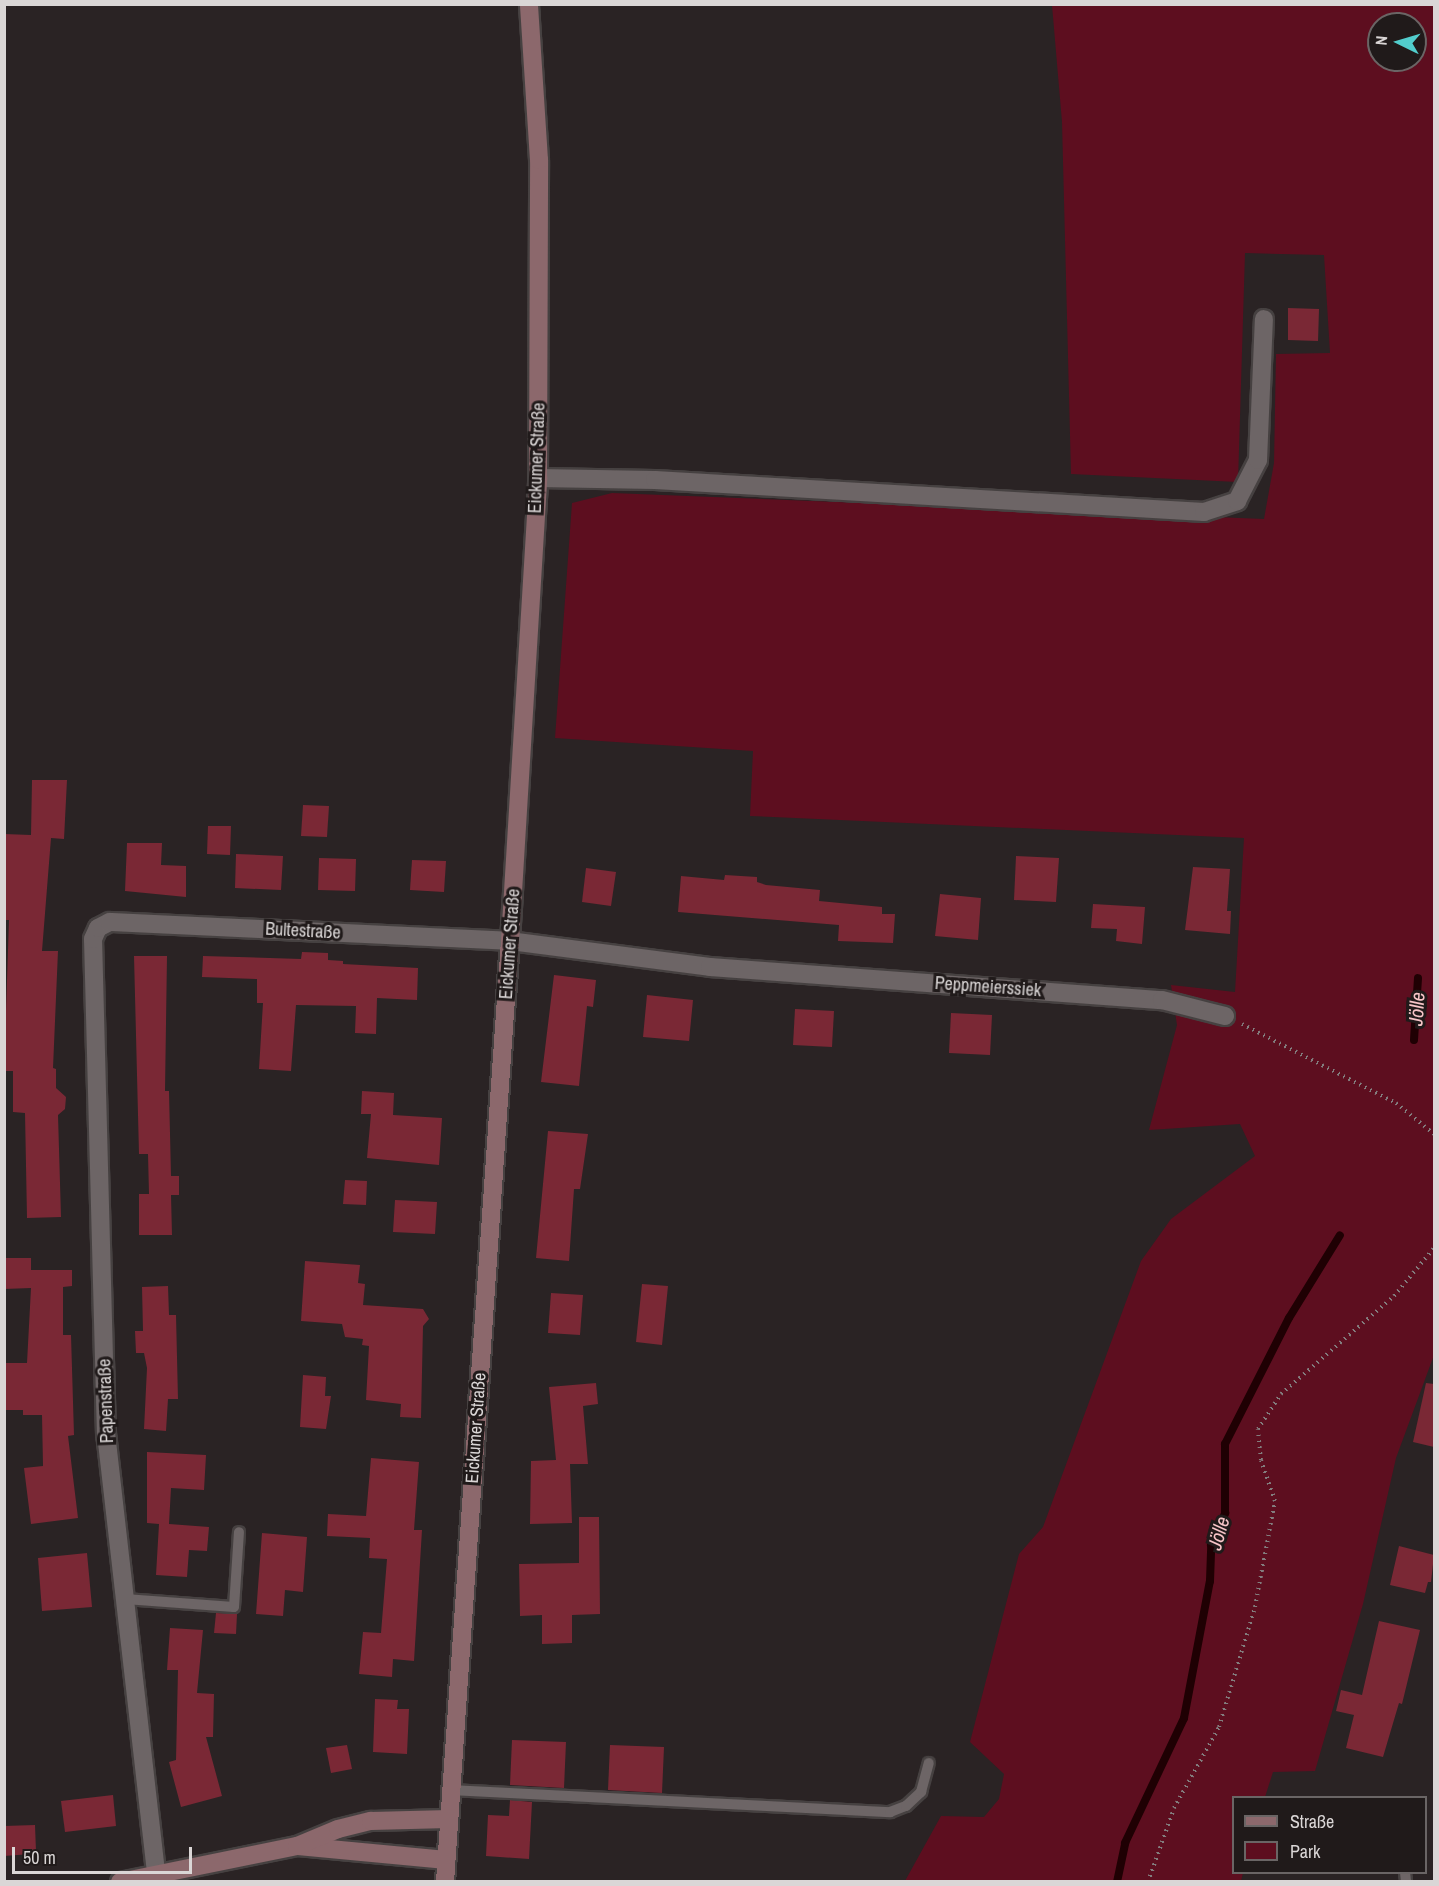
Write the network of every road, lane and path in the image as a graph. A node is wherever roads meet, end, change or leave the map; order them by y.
1 (529, 4) edge
2 (1264, 319) dead end
3 (538, 478) junction
4 (98, 928) joint
5 (510, 941) junction
6 (1225, 1016) joint
7 (1434, 1134) edge
8 (1434, 1248) edge
9 (239, 1532) dead end
10 (125, 1599) junction
11 (929, 1763) dead end
12 (450, 1790) junction
13 (449, 1819) junction
14 (297, 1846) junction
15 (446, 1860) junction
16 (156, 1872) junction
17 (120, 1881) edge
18 (445, 1881) edge
19 (1149, 1881) edge

1 - 3 main road, Eickumer Straße
2 - 3 street
3 - 5 main road, Eickumer Straße
4 - 5 street, Bultestraße
4 - 10 street, Papenstraße
5 - 6 street, Peppmeierssiek
5 - 12 main road, Eickumer Straße
6 - 7 path
8 - 19 path
9 - 10 lane
10 - 16 street, Papenstraße
11 - 12 lane
12 - 13 main road, Eickumer Straße
13 - 14 main road
13 - 15 main road, Eickumer Straße
14 - 15 main road
14 - 16 main road
15 - 18 main road, Eickumer Straße
16 - 17 main road

